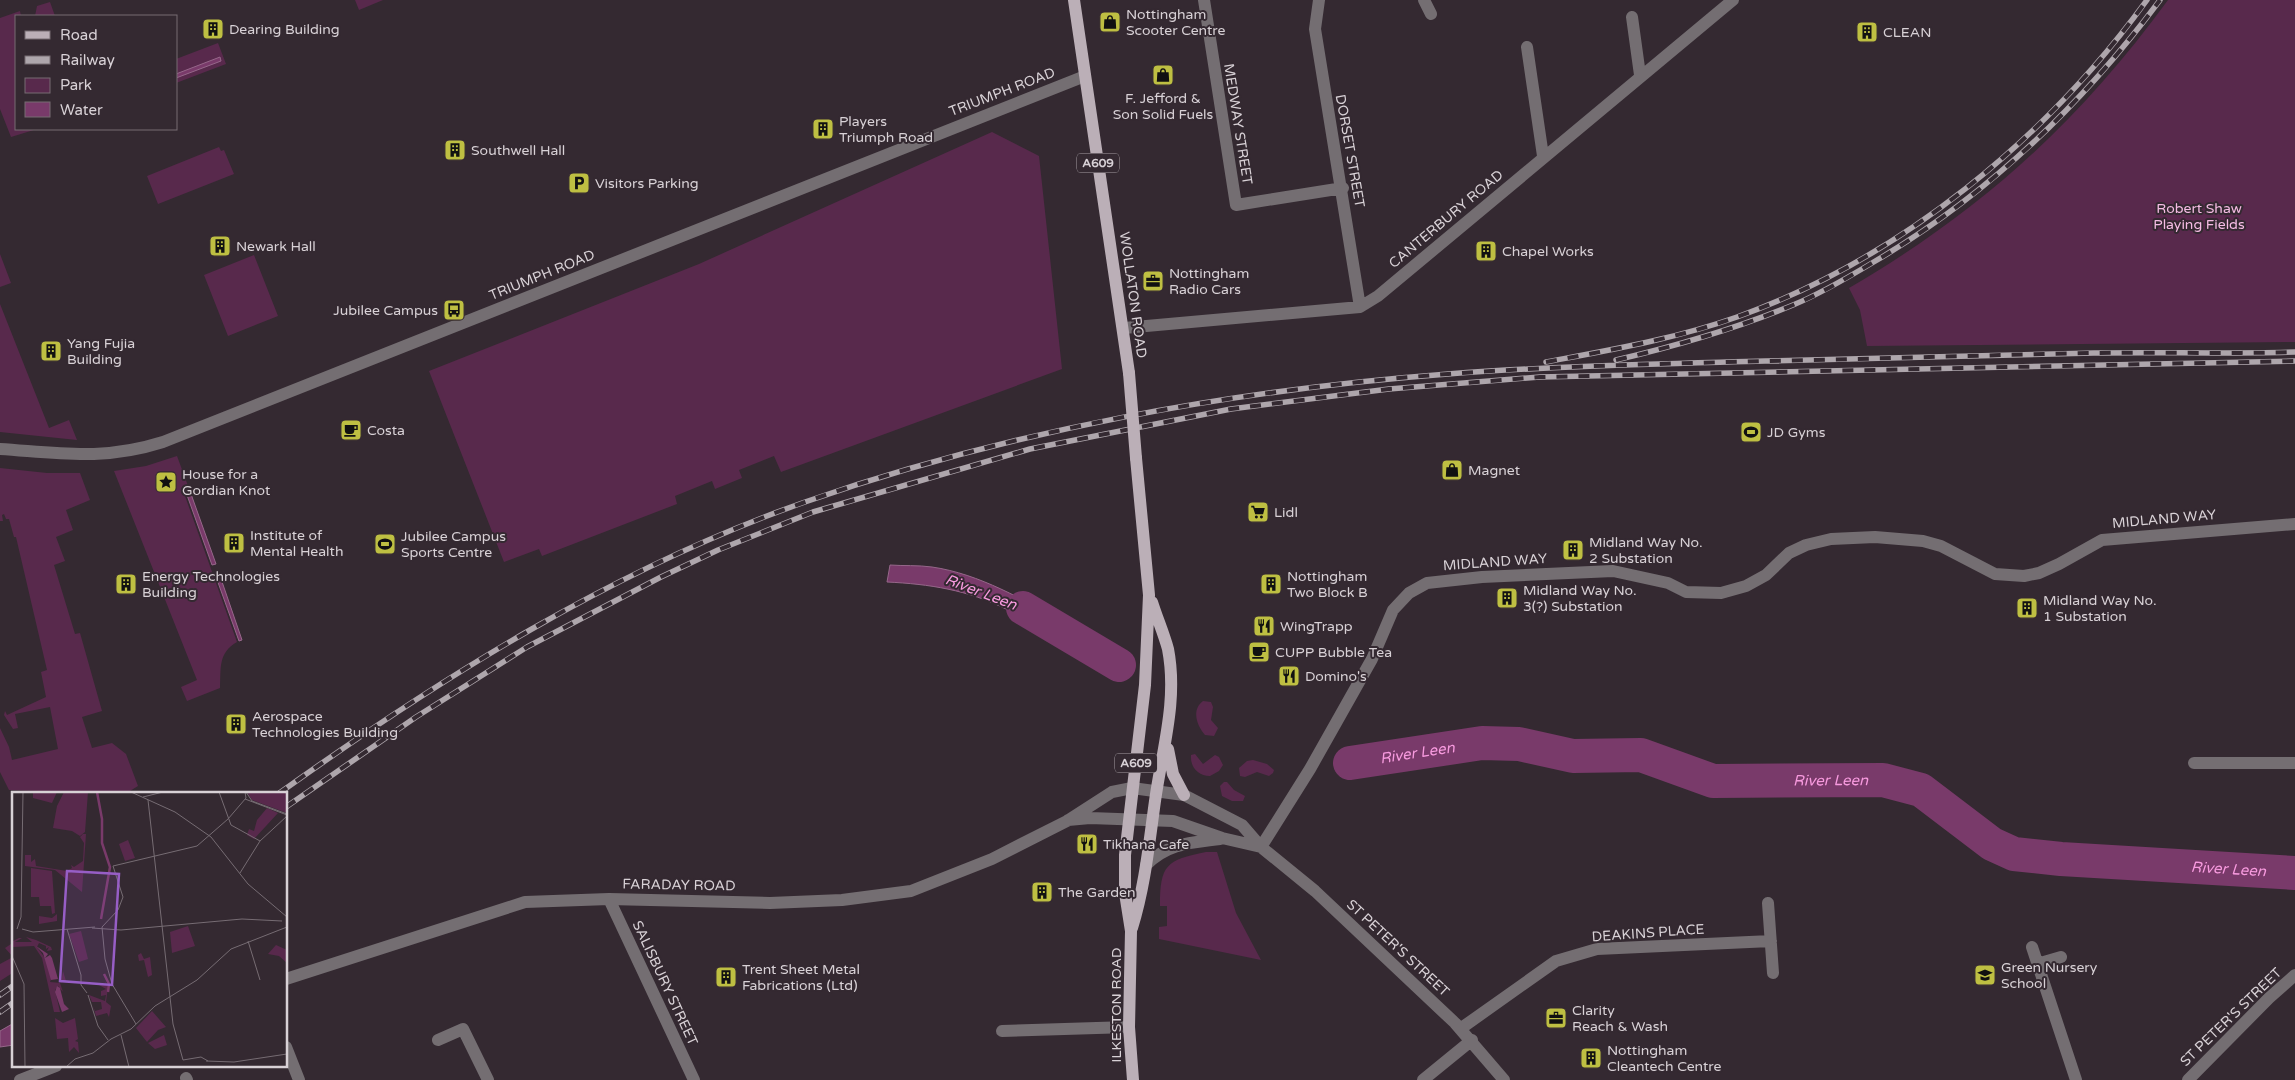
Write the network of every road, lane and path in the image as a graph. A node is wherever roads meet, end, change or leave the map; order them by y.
1 (1074, 0) edge
2 (1204, 0) edge
3 (1319, 0) edge
4 (1424, 0) edge
5 (1733, 0) edge
6 (1431, 14) dead end
7 (1632, 17) dead end
8 (1527, 47) dead end
9 (1640, 75) junction
10 (1085, 76) junction
11 (1543, 156) junction
12 (1342, 188) junction
13 (1360, 307) junction
14 (1124, 328) junction
15 (0, 449) edge
16 (2295, 524) edge
17 (1149, 595) junction
18 (1167, 744) junction
19 (2194, 763) dead end
20 (2295, 763) edge
21 (1132, 788) junction
22 (1157, 790) junction
23 (1184, 795) junction
24 (1128, 819) junction
25 (1067, 820) junction
26 (1152, 820) junction
27 (1222, 838) junction
28 (1262, 847) junction
29 (1146, 865) junction
30 (608, 899) junction
31 (1768, 902) dead end
32 (1131, 931) junction
33 (1771, 940) junction
34 (2032, 947) dead end
35 (2061, 957) dead end
36 (2037, 964) junction
37 (1773, 973) dead end
38 (2295, 975) edge
39 (288, 978) edge
40 (1129, 1027) junction
41 (1460, 1029) junction
42 (1002, 1031) dead end
43 (438, 1040) dead end
44 (1472, 1040) junction
45 (288, 1052) edge
46 (51, 1068) edge
47 (20, 1080) edge
48 (299, 1080) edge
49 (488, 1080) edge
50 (694, 1080) edge
51 (1133, 1080) edge
52 (1423, 1080) edge
53 (1504, 1080) edge
54 (2076, 1080) edge
55 (2188, 1080) edge

1 - 10 main road, WOLLATON ROAD / A609
2 - 12 street, MEDWAY STREET
3 - 12 street, DORSET STREET
4 - 6 street
5 - 9 street, CANTERBURY ROAD
7 - 9 street
8 - 11 street
9 - 11 street, CANTERBURY ROAD
10 - 14 main road, WOLLATON ROAD / A609
10 - 15 street, TRIUMPH ROAD
11 - 13 street, CANTERBURY ROAD
12 - 13 street, DORSET STREET
13 - 14 street, CANTERBURY ROAD
14 - 17 main road, WOLLATON ROAD / A609, bridge
16 - 28 street, MIDLAND WAY
17 - 18 main road, WOLLATON ROAD / A609
17 - 21 main road, WOLLATON ROAD / A609
18 - 22 main road, WOLLATON ROAD / A609
18 - 23 main road, WOLLATON ROAD / A609
19 - 20 street
21 - 22 street, FARADAY ROAD
21 - 24 main road, WOLLATON ROAD / A609
21 - 25 street, FARADAY ROAD
22 - 23 street, ST PETER'S STREET
22 - 26 main road, WOLLATON ROAD / A609
23 - 28 street, ST PETER'S STREET
24 - 25 street, FARADAY ROAD
24 - 26 street, FARADAY ROAD
24 - 32 main road, WOLLATON ROAD / A609
25 - 30 street, FARADAY ROAD
26 - 27 street, ST PETER'S STREET
26 - 29 main road, WOLLATON ROAD / A609
27 - 28 street, ST PETER'S STREET
27 - 29 street, ST PETER'S STREET
28 - 41 street, ST PETER'S STREET
29 - 32 main road, WOLLATON ROAD / A609
30 - 39 street, FARADAY ROAD
30 - 50 street, SALISBURY STREET
31 - 33 street
32 - 40 main road, ILKESTON ROAD / A609
33 - 37 street
33 - 41 street, DEAKINS PLACE
34 - 36 street
35 - 36 street
36 - 54 street
38 - 55 street, ST PETER'S STREET
40 - 42 street
40 - 51 main road, ILKESTON ROAD / A609
41 - 44 street, ST PETER'S STREET
43 - 49 street
44 - 52 street
44 - 53 street, ST PETER'S STREET
45 - 48 street
46 - 47 street

